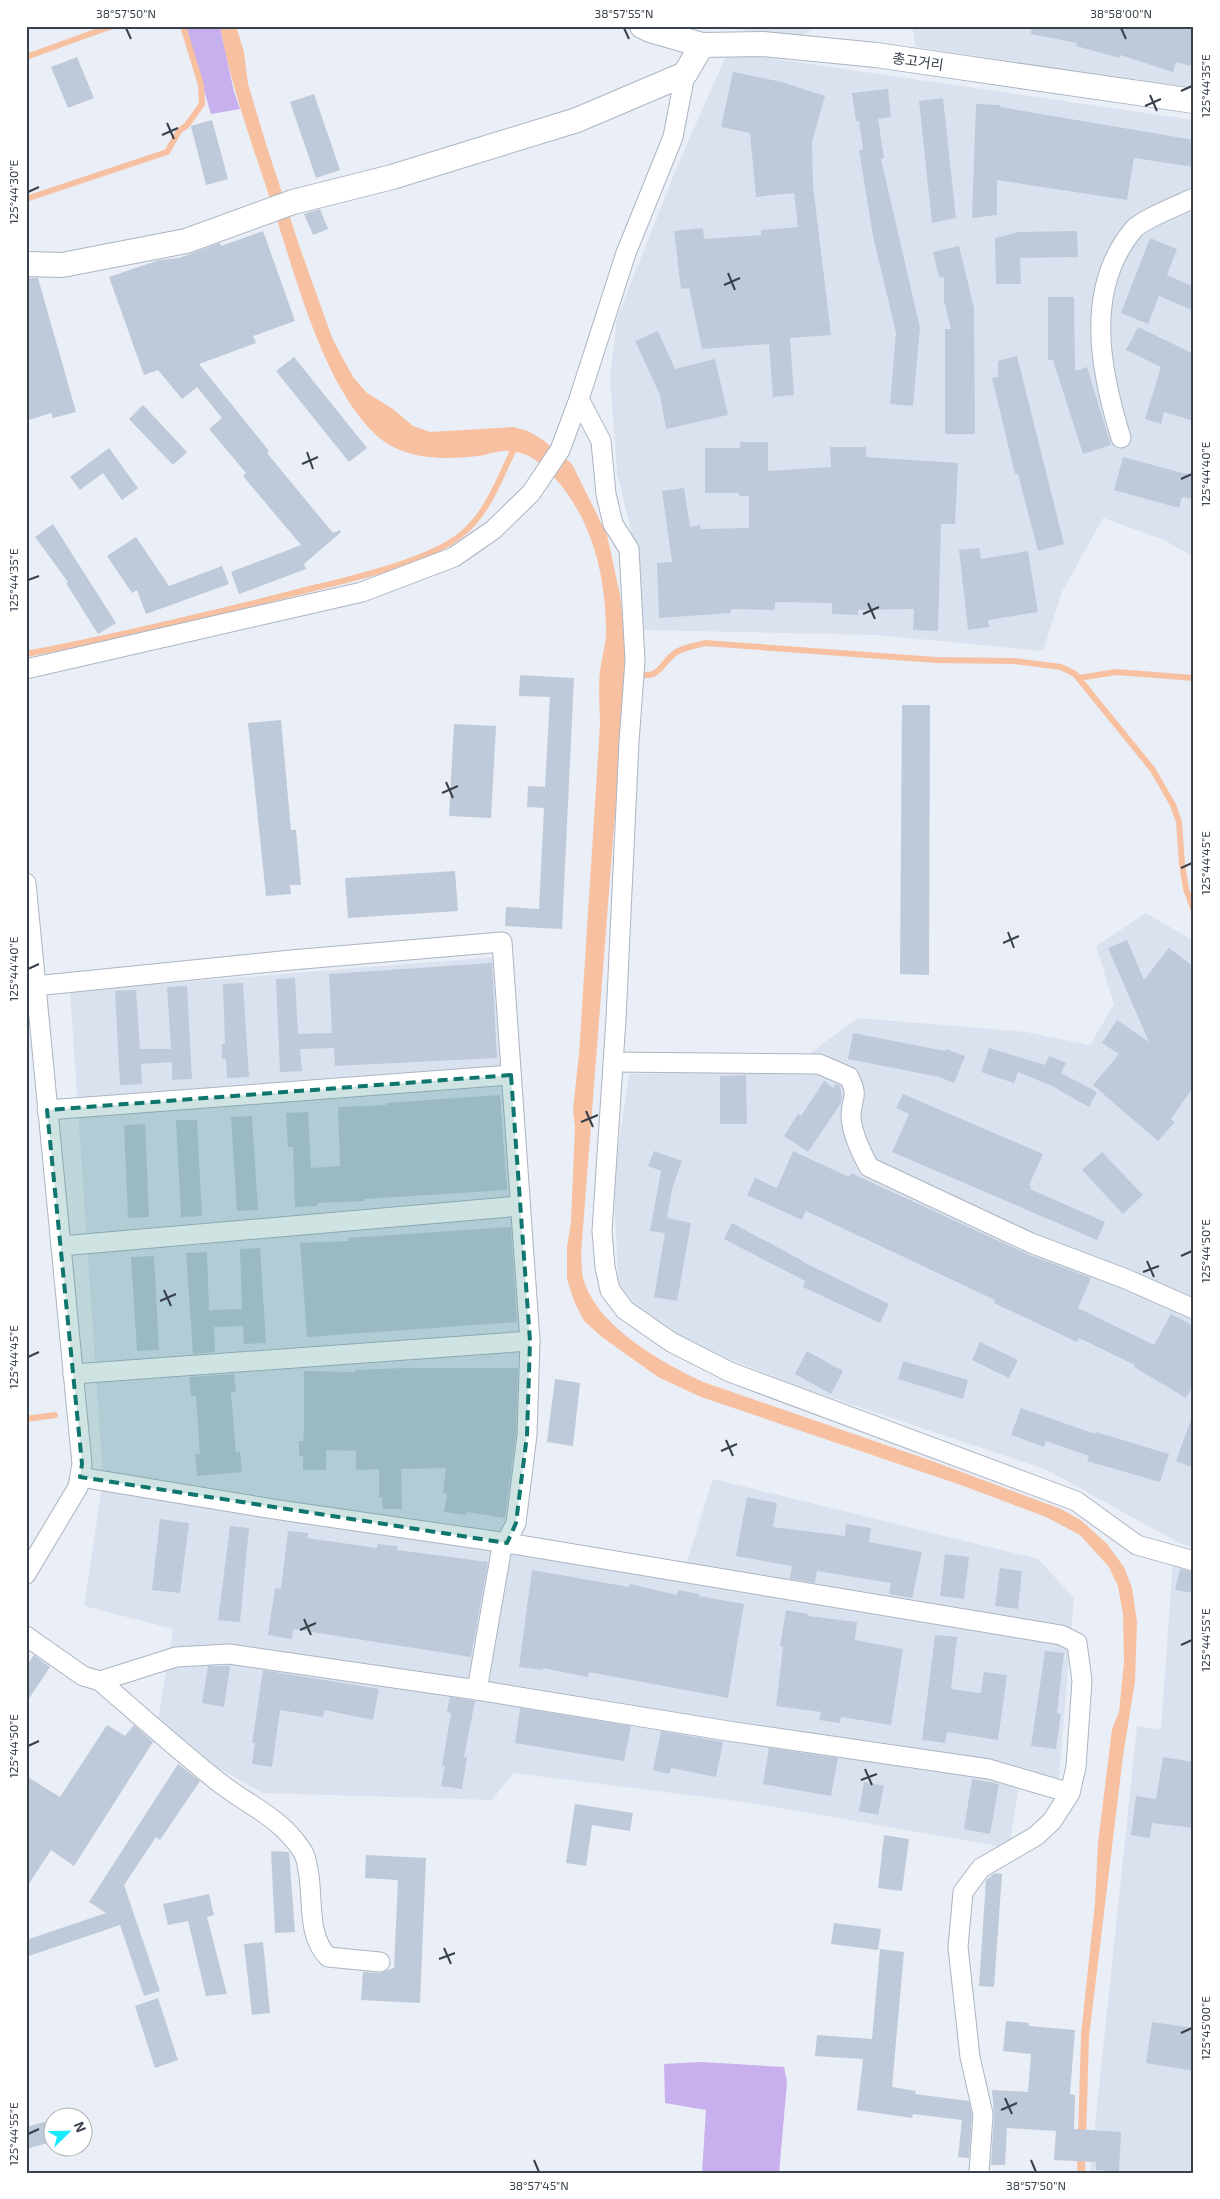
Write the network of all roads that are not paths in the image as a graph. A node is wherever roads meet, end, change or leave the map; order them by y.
1 (642, 26) edge
2 (702, 45) junction
3 (685, 74) junction
4 (1194, 101) edge
5 (1194, 198) edge
6 (26, 264) edge
7 (580, 399) junction
8 (1121, 438) dead end
9 (26, 669) edge
10 (26, 883) edge
11 (36, 986) junction
12 (613, 1062) junction
13 (511, 1075) junction
14 (47, 1110) junction
15 (520, 1206) junction
16 (60, 1246) junction
17 (1194, 1309) edge
18 (530, 1341) junction
19 (73, 1374) junction
20 (80, 1477) junction
21 (507, 1543) junction
22 (1194, 1560) edge
23 (26, 1574) edge
24 (26, 1636) edge
25 (100, 1681) junction
26 (477, 1690) junction
27 (1070, 1794) junction
28 (380, 1962) dead end
29 (979, 2173) edge

1 - 2 street, 총고거리
2 - 3 street
2 - 4 street, 총고거리
3 - 6 street
3 - 7 street
5 - 8 street
7 - 9 street
7 - 12 street
10 - 11 street
11 - 13 street
11 - 14 street
12 - 17 street
12 - 22 street
13 - 14 street
13 - 15 street
14 - 16 street
15 - 16 street
15 - 18 street
16 - 19 street
18 - 19 street
18 - 21 street
19 - 20 street
20 - 21 street
20 - 23 street
21 - 26 street
21 - 27 street
24 - 25 street
25 - 26 street
25 - 28 street
26 - 27 street
27 - 29 street

